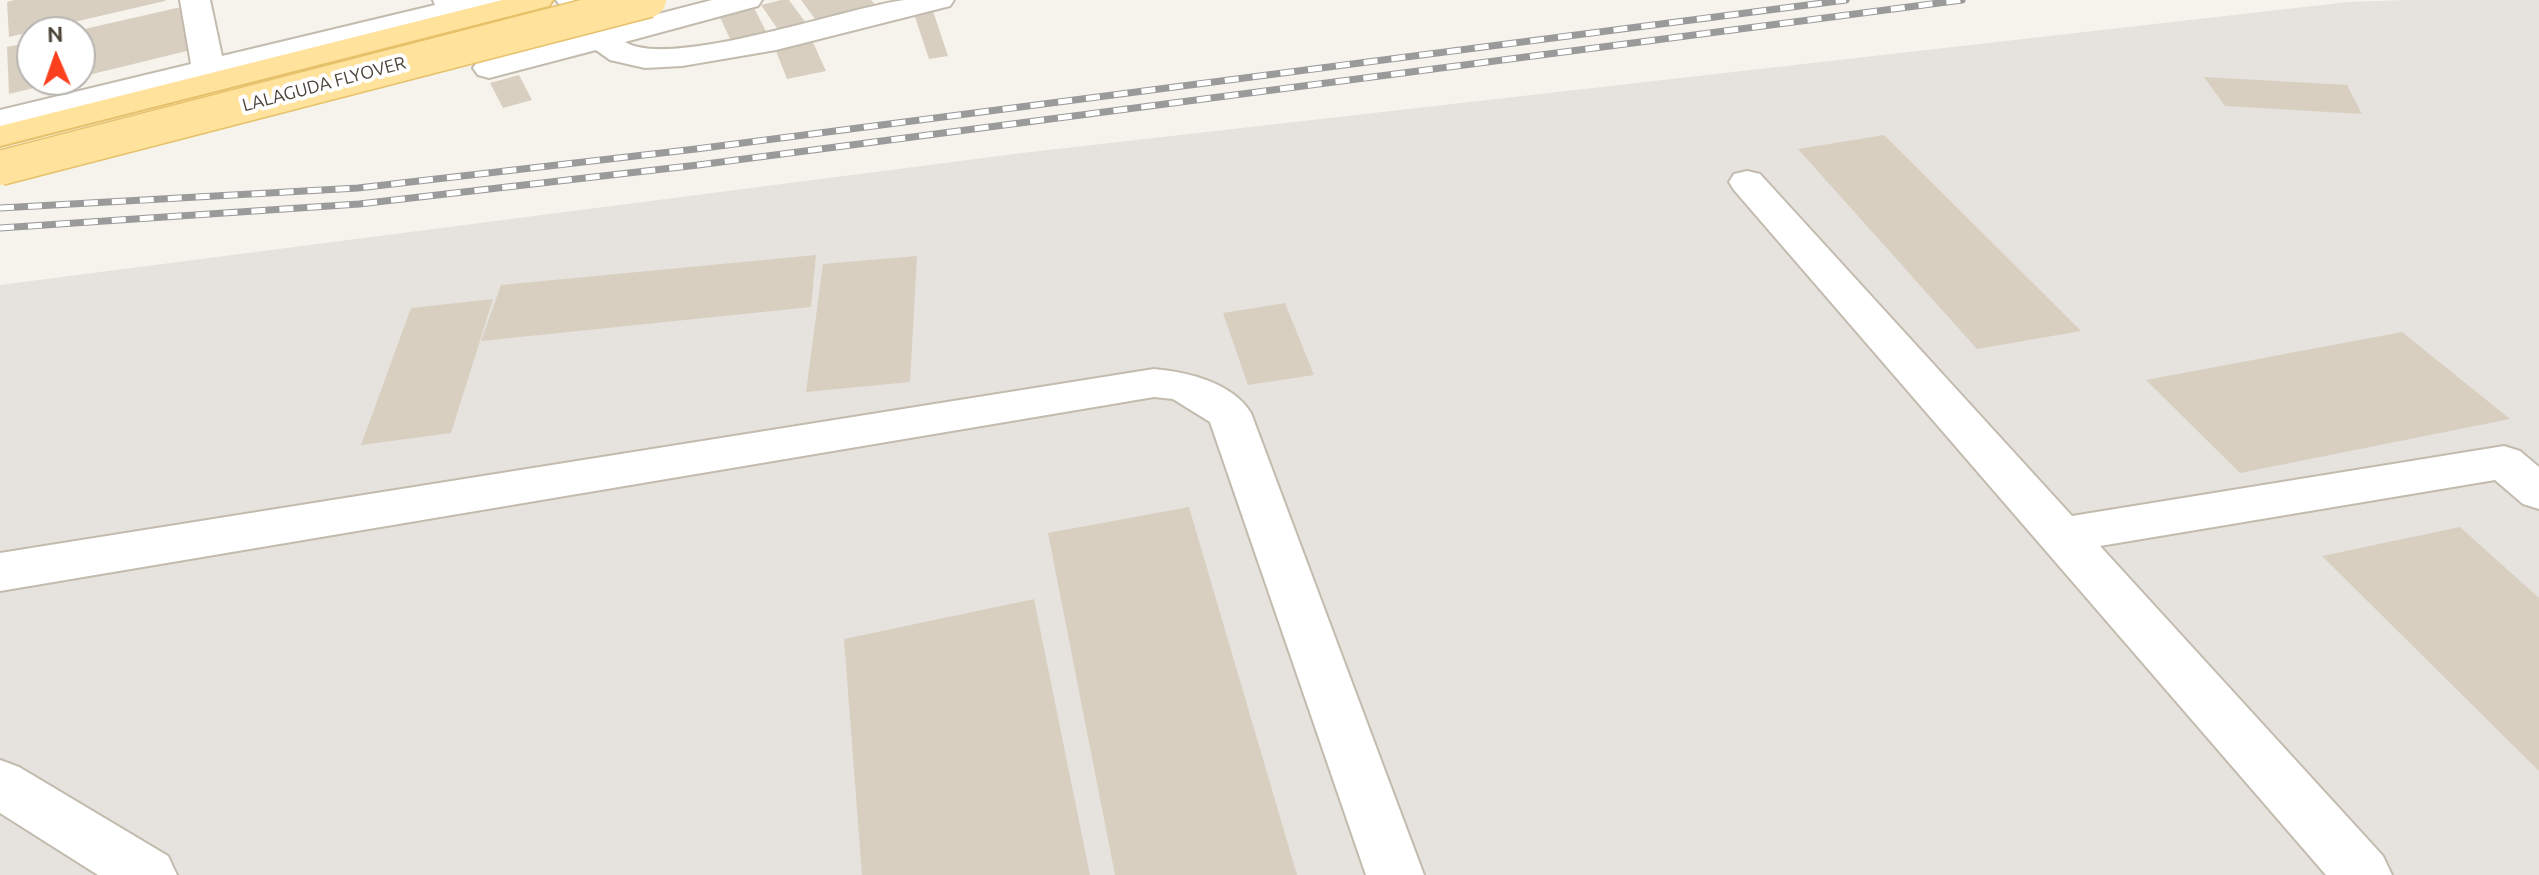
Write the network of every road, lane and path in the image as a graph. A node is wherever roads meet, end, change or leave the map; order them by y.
1 (195, 0) edge
2 (490, 0) edge
3 (538, 0) edge
4 (571, 0) edge
5 (649, 0) edge
6 (747, 0) edge
7 (939, 0) edge
8 (450, 5) edge
9 (601, 39) junction
10 (489, 68) dead end
11 (208, 69) junction
12 (0, 120) edge
13 (0, 136) edge
14 (0, 168) edge
15 (1747, 182) dead end
16 (2539, 492) edge
17 (2063, 535) junction
18 (0, 572) edge
19 (0, 784) edge
20 (148, 875) edge
21 (1395, 875) edge
22 (2363, 875) edge

1 - 11 street
2 - 8 street
3 - 13 main road, LALAGUDA FLYOVER
4 - 9 street
5 - 14 main road, LALAGUDA FLYOVER, bridge
6 - 9 street
7 - 9 street
8 - 11 street
9 - 10 street
11 - 12 street
15 - 17 street
16 - 17 street
17 - 22 street
18 - 21 street
19 - 20 street

